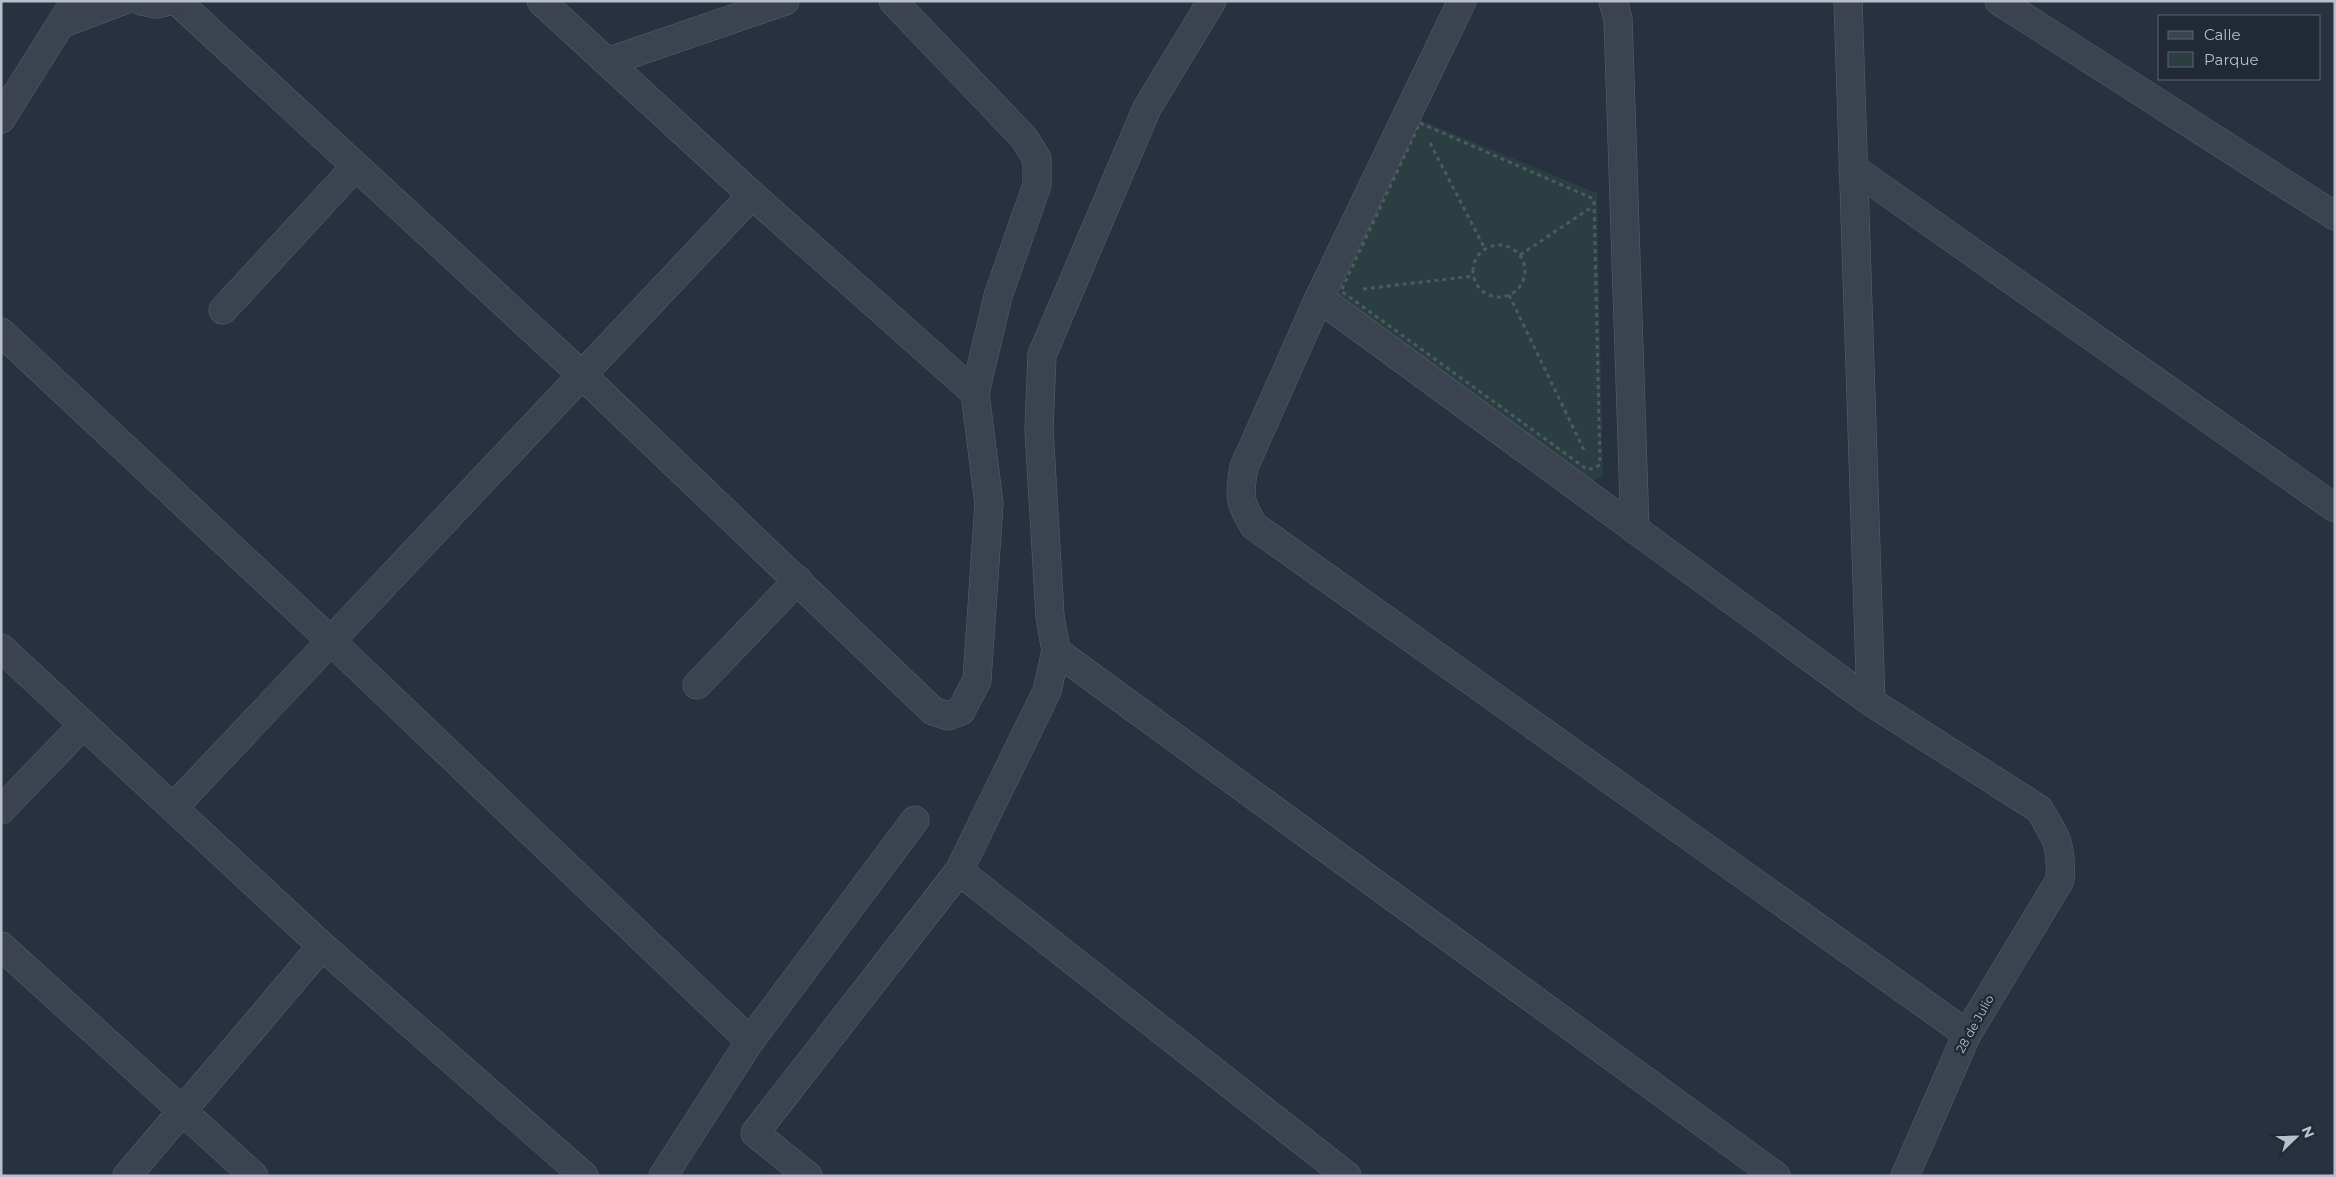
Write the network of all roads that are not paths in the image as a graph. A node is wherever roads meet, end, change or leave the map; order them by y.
1 (75, 1) edge
2 (122, 1) edge
3 (141, 1) edge
4 (170, 1) edge
5 (177, 1) edge
6 (541, 1) edge
7 (785, 1) edge
8 (893, 1) edge
9 (1212, 1) edge
10 (1462, 1) edge
11 (1613, 1) edge
12 (1848, 1) edge
13 (1999, 1) edge
14 (61, 24) junction
15 (607, 62) junction
16 (1, 119) edge
17 (356, 166) junction
18 (1853, 168) junction
19 (752, 195) junction
20 (2335, 216) edge
21 (1330, 294) junction
22 (223, 310) dead end
23 (1, 332) edge
24 (582, 375) junction
25 (975, 393) junction
26 (2335, 508) edge
27 (1635, 530) junction
28 (798, 580) junction
29 (331, 641) junction
30 (1, 648) edge
31 (1056, 651) junction
32 (697, 685) dead end
33 (1871, 702) junction
34 (83, 724) junction
35 (173, 808) junction
36 (1, 810) edge
37 (916, 820) dead end
38 (960, 871) junction
39 (1, 946) edge
40 (322, 946) junction
41 (1968, 1034) junction
42 (750, 1041) junction
43 (183, 1110) junction
44 (127, 1176) edge
45 (254, 1176) edge
46 (584, 1176) edge
47 (663, 1176) edge
48 (808, 1176) edge
49 (1347, 1176) edge
50 (1776, 1176) edge
51 (1905, 1176) edge

1 - 14 street
2 - 14 street
3 - 4 street
5 - 17 street
6 - 15 street
7 - 15 street
8 - 25 street
9 - 31 street
10 - 21 street
11 - 27 street
12 - 18 street
13 - 20 street
14 - 16 street
15 - 19 street
17 - 22 street
17 - 24 street
18 - 26 street
18 - 33 street
19 - 24 street
19 - 25 street
21 - 27 street
21 - 41 street
23 - 29 street
24 - 28 street
24 - 29 street
25 - 28 street
27 - 33 street
28 - 32 street
29 - 35 street
29 - 42 street
30 - 34 street
31 - 38 street
31 - 50 street
33 - 41 street, 28 de Julio
34 - 35 street
34 - 36 street
35 - 40 street
37 - 42 street
38 - 48 street
38 - 49 street
39 - 43 street
40 - 43 street
40 - 46 street
41 - 51 street, 28 de Julio
42 - 47 street
43 - 44 street
43 - 45 street

